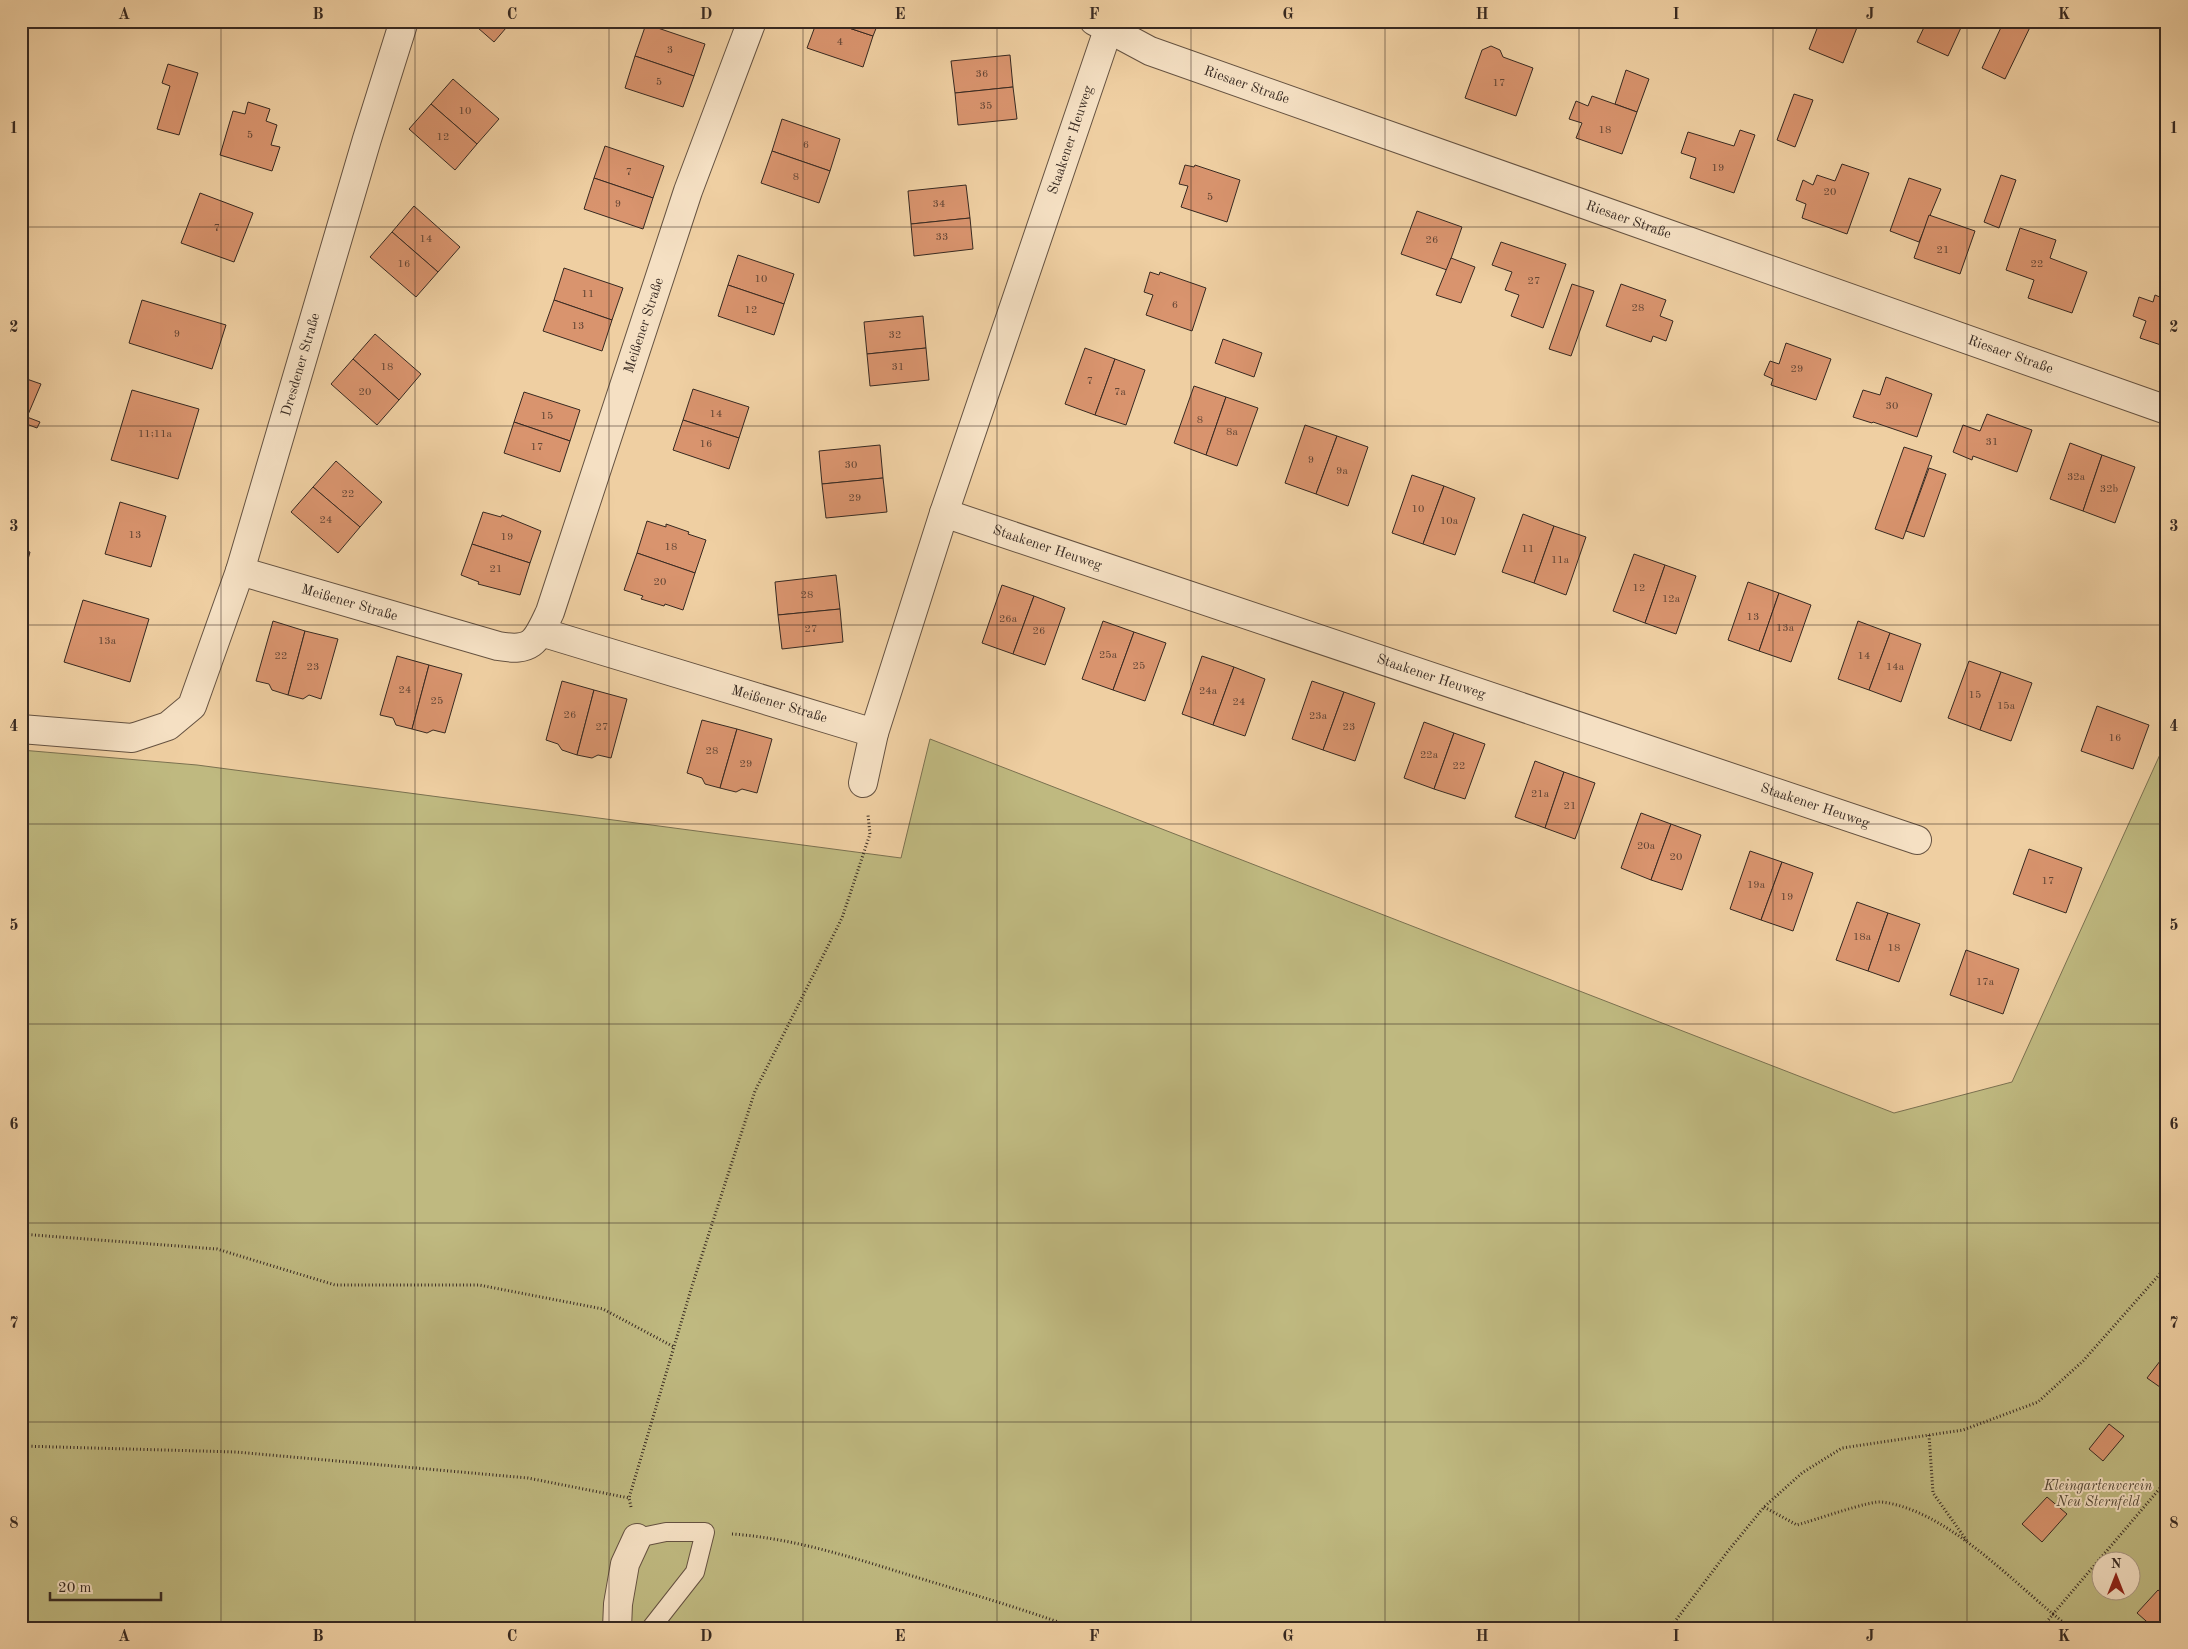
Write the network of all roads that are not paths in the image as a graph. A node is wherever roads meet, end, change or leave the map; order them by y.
1 (404, 21) edge
2 (752, 21) edge
3 (1104, 24) edge
4 (2167, 410) edge
5 (944, 513) junction
6 (240, 571) junction
7 (541, 632) junction
8 (21, 729) edge
9 (874, 733) junction
10 (863, 782) road end
11 (1917, 840) dead end
12 (637, 1538) joint
13 (617, 1628) edge
14 (651, 1628) edge

1 - 6 street, Dresdener Straße
2 - 7 street, Meißener Straße
3 - 4 street, Riesaer Straße
3 - 5 street, Staakener Heuweg
5 - 9 street, Staakener Heuweg
5 - 11 street, Staakener Heuweg
6 - 7 street, Meißener Straße
6 - 8 street, Dresdener Straße
7 - 9 street, Meißener Straße
9 - 10 street, Staakener Heuweg
12 - 13 street
12 - 14 lane

